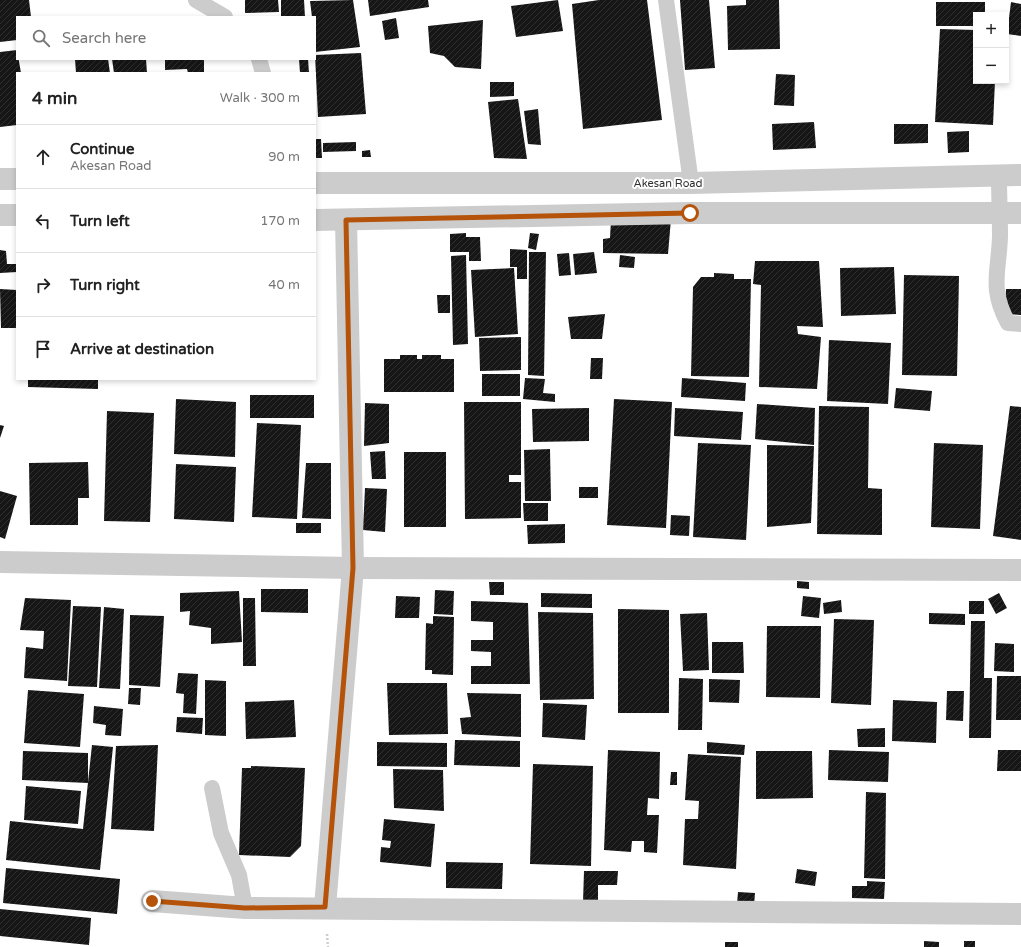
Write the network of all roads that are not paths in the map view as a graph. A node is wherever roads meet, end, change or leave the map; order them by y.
1 (196, 0) edge
2 (666, 0) edge
3 (223, 16) edge
4 (259, 60) edge
5 (263, 72) edge
6 (999, 175) junction
7 (1021, 176) edge
8 (0, 179) edge
9 (16, 179) edge
10 (316, 183) edge
11 (691, 183) junction
12 (998, 213) junction
13 (1021, 213) edge
14 (0, 214) edge
15 (16, 215) edge
16 (316, 220) edge
17 (346, 220) junction
18 (1021, 324) edge
19 (0, 562) edge
20 (353, 568) junction
21 (1021, 570) edge
22 (212, 788) dead end
23 (152, 901) dead end
24 (325, 907) junction
25 (245, 908) junction
26 (1021, 914) edge

1 - 3 lane
2 - 11 lane
4 - 5 lane
6 - 7 street, Akesan Road
6 - 11 street, Akesan Road
6 - 12 lane
8 - 9 street
10 - 11 street, Akesan Road
12 - 13 street
12 - 17 street
12 - 18 lane
14 - 15 street
16 - 17 street
17 - 20 street
19 - 20 street
20 - 21 street
20 - 24 street
22 - 25 lane
23 - 25 street
24 - 25 street
24 - 26 street

